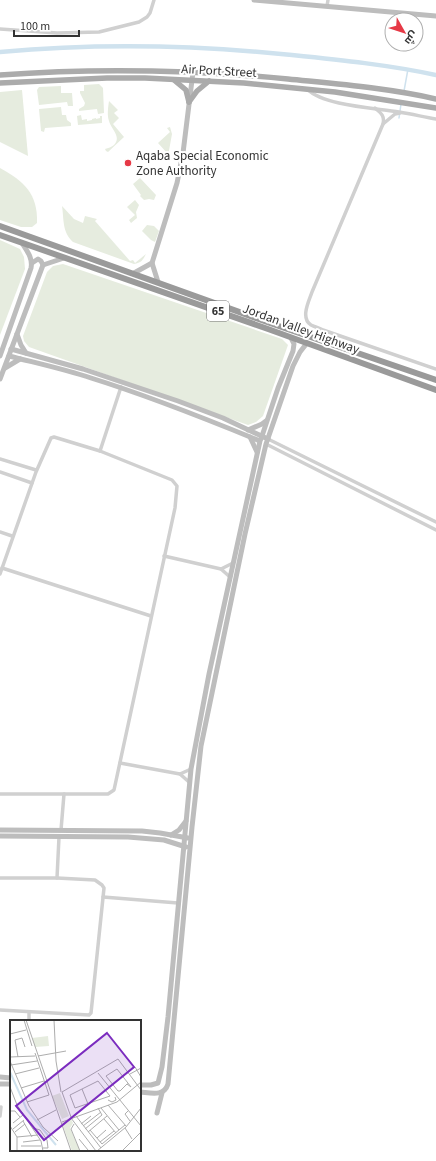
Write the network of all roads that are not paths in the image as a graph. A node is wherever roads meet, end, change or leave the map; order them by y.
1 (154, 0) edge
2 (254, 0) edge
3 (328, 0) edge
4 (283, 1) edge
5 (327, 6) junction
6 (436, 16) edge
7 (0, 28) edge
8 (193, 72) junction
9 (0, 75) edge
10 (174, 80) junction
11 (193, 81) junction
12 (209, 81) junction
13 (0, 83) edge
14 (307, 88) junction
15 (436, 99) edge
16 (189, 102) junction
17 (375, 108) junction
18 (436, 108) edge
19 (401, 112) junction
20 (436, 119) edge
21 (383, 124) junction
22 (0, 226) edge
23 (0, 235) edge
24 (44, 242) junction
25 (22, 244) junction
26 (41, 250) junction
27 (64, 258) junction
28 (32, 263) junction
29 (152, 263) junction
30 (43, 265) junction
31 (134, 273) junction
32 (158, 282) junction
33 (269, 326) junction
34 (17, 334) junction
35 (291, 338) junction
36 (307, 343) junction
37 (11, 349) junction
38 (1, 353) edge
39 (26, 353) junction
40 (9, 356) junction
41 (20, 359) junction
42 (4, 369) junction
43 (436, 369) edge
44 (0, 379) edge
45 (436, 380) edge
46 (122, 382) junction
47 (120, 388) junction
48 (436, 390) edge
49 (267, 420) junction
50 (248, 430) junction
51 (250, 437) junction
52 (261, 438) junction
53 (267, 442) junction
54 (100, 451) junction
55 (257, 452) junction
56 (0, 459) edge
57 (36, 470) junction
58 (0, 472) edge
59 (32, 483) junction
60 (436, 522) edge
61 (436, 530) edge
62 (0, 532) edge
63 (12, 536) junction
64 (164, 556) junction
65 (233, 563) junction
66 (2, 568) junction
67 (221, 569) junction
68 (0, 574) edge
69 (230, 577) junction
70 (151, 616) junction
71 (120, 763) junction
72 (191, 769) junction
73 (180, 774) junction
74 (190, 782) junction
75 (0, 794) edge
76 (64, 794) junction
77 (186, 821) junction
78 (0, 830) edge
79 (61, 830) junction
80 (171, 835) junction
81 (0, 836) edge
82 (59, 837) junction
83 (184, 838) junction
84 (190, 839) junction
85 (173, 843) junction
86 (187, 847) junction
87 (183, 856) junction
88 (0, 878) edge
89 (57, 878) junction
90 (103, 897) junction
91 (178, 903) junction
92 (0, 1010) edge
93 (29, 1012) junction
94 (29, 1020) edge
95 (0, 1077) edge
96 (10, 1078) edge
97 (158, 1083) junction
98 (141, 1085) edge
99 (164, 1091) junction
100 (141, 1092) edge
101 (1, 1107) edge
102 (157, 1113) dead end
103 (0, 1116) edge

1 - 7 street
2 - 4 street
3 - 5 street
4 - 5 street
5 - 6 street
8 - 9 main road, Air Port Street
8 - 11 street
8 - 15 main road, Air Port Street
10 - 11 main road, Air Port Street
10 - 13 main road, Air Port Street
10 - 16 main road
11 - 12 main road, Air Port Street
11 - 16 street
12 - 14 main road, Air Port Street
12 - 16 main road
14 - 17 street
14 - 18 main road, Air Port Street
16 - 29 street
17 - 19 street
17 - 21 street
19 - 20 street
19 - 21 street
21 - 43 street
22 - 24 highway, Jordan Valley Highway / 65
23 - 25 highway, Jordan Valley Highway / 65
24 - 26 highway
24 - 31 highway, Jordan Valley Highway / 65
25 - 26 highway, Jordan Valley Highway / 65
25 - 28 street
26 - 27 highway, Jordan Valley Highway / 65
27 - 30 street
27 - 33 highway, Jordan Valley Highway / 65
28 - 30 street
28 - 38 street
29 - 31 street
29 - 32 street
30 - 34 street
31 - 32 highway, Jordan Valley Highway / 65
32 - 33 highway, Jordan Valley Highway / 65
33 - 35 highway, Jordan Valley Highway / 65
33 - 45 highway, Jordan Valley Highway / 65
34 - 37 street
34 - 39 street
35 - 36 highway, Jordan Valley Highway / 65
35 - 49 street
36 - 48 highway, Jordan Valley Highway / 65
36 - 53 street
37 - 39 street
37 - 40 street
39 - 46 street
40 - 41 street
40 - 42 street
41 - 42 street
41 - 47 street
42 - 44 street
46 - 47 street
46 - 50 street
47 - 51 street
47 - 54 street
49 - 50 street
49 - 52 street
50 - 52 street
51 - 52 street
51 - 55 street
52 - 53 street
52 - 55 street
53 - 60 street
53 - 61 street
53 - 84 street
54 - 57 street
54 - 64 street
55 - 65 street
56 - 57 street
57 - 59 street
58 - 59 street
59 - 63 street
62 - 63 street
63 - 66 street
64 - 67 street
64 - 70 street
65 - 67 street
65 - 69 street
66 - 68 street
66 - 70 street
67 - 69 street
69 - 72 street
70 - 71 street
71 - 73 street
71 - 76 street
72 - 73 street
72 - 74 street
73 - 74 street
74 - 77 street
75 - 76 street
76 - 79 street
77 - 80 street
77 - 83 street
78 - 79 street
79 - 80 street
80 - 83 street
81 - 82 street
82 - 85 street
82 - 89 street
83 - 84 street
83 - 86 street
84 - 86 street
85 - 86 street
85 - 87 street
86 - 87 street
86 - 99 street
87 - 91 street
88 - 89 street
89 - 90 street
90 - 91 street
90 - 93 street
91 - 97 street
92 - 93 street
93 - 94 street
95 - 96 street
97 - 98 street
97 - 99 street
99 - 100 street
99 - 102 street
101 - 103 street

